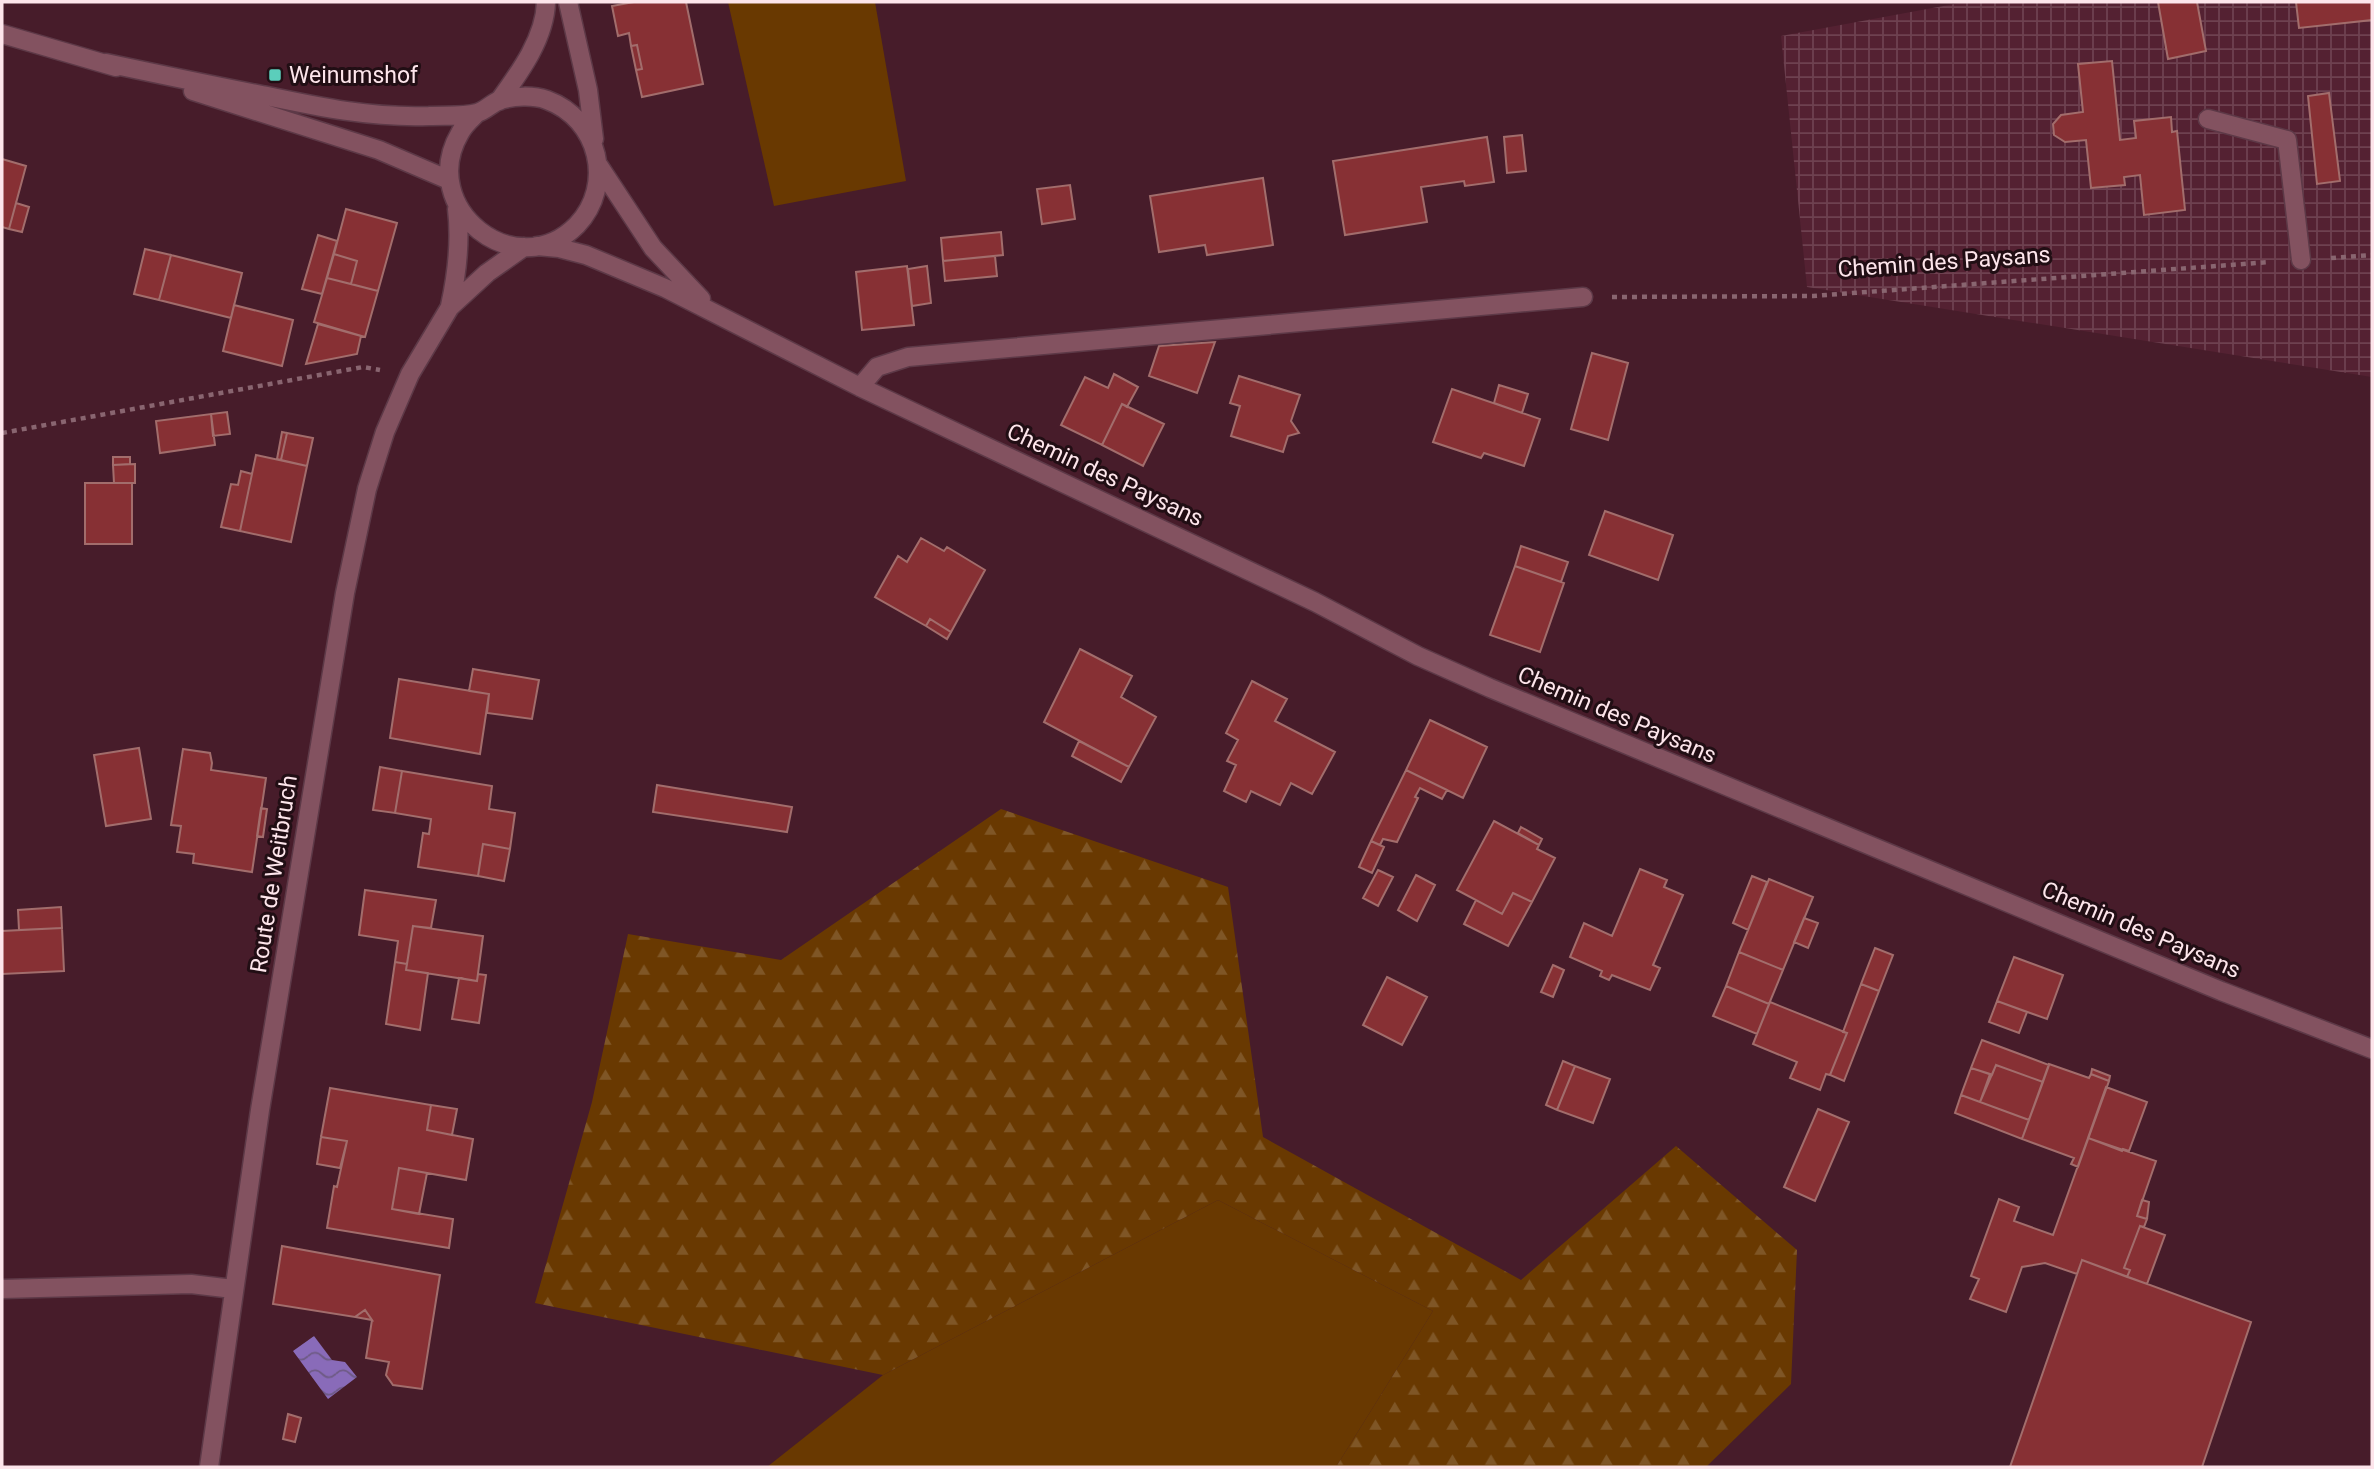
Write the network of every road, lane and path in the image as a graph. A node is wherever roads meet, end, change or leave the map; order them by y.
1 (546, 2) edge
2 (568, 2) edge
3 (2, 34) edge
4 (106, 63) junction
5 (499, 101) junction
6 (477, 113) junction
7 (2208, 118) dead end
8 (594, 145) junction
9 (599, 166) junction
10 (449, 180) junction
11 (457, 206) junction
12 (531, 246) junction
13 (2372, 255) edge
14 (2301, 260) junction
15 (1583, 297) joint
16 (450, 307) junction
17 (714, 312) junction
18 (410, 374) junction
19 (860, 387) junction
20 (2, 433) edge
21 (2372, 1049) edge
22 (2, 1289) edge
23 (233, 1289) junction
24 (209, 1467) edge

1 - 5 street, Route de Weitbruch
2 - 8 street, Route de Weitbruch
3 - 4 street
4 - 6 street
4 - 10 street
5 - 6 street, Route de Weitbruch
5 - 8 street, Route de Weitbruch
6 - 10 street, Route de Weitbruch
7 - 14 street
8 - 9 street, Route de Weitbruch
9 - 12 street, Route de Weitbruch
9 - 17 street, Chemin des Paysans
10 - 11 street, Route de Weitbruch
11 - 12 street, Route de Weitbruch
11 - 16 street, Route de Weitbruch
12 - 16 street, Route de Weitbruch
12 - 17 street, Chemin des Paysans
13 - 14 path, Chemin des Paysans
14 - 15 path, Chemin des Paysans
15 - 19 street
16 - 18 street, Route de Weitbruch
17 - 19 street, Chemin des Paysans
18 - 20 path
18 - 23 street, Route de Weitbruch
19 - 21 street, Chemin des Paysans
22 - 23 street
23 - 24 street, Route de Weitbruch

